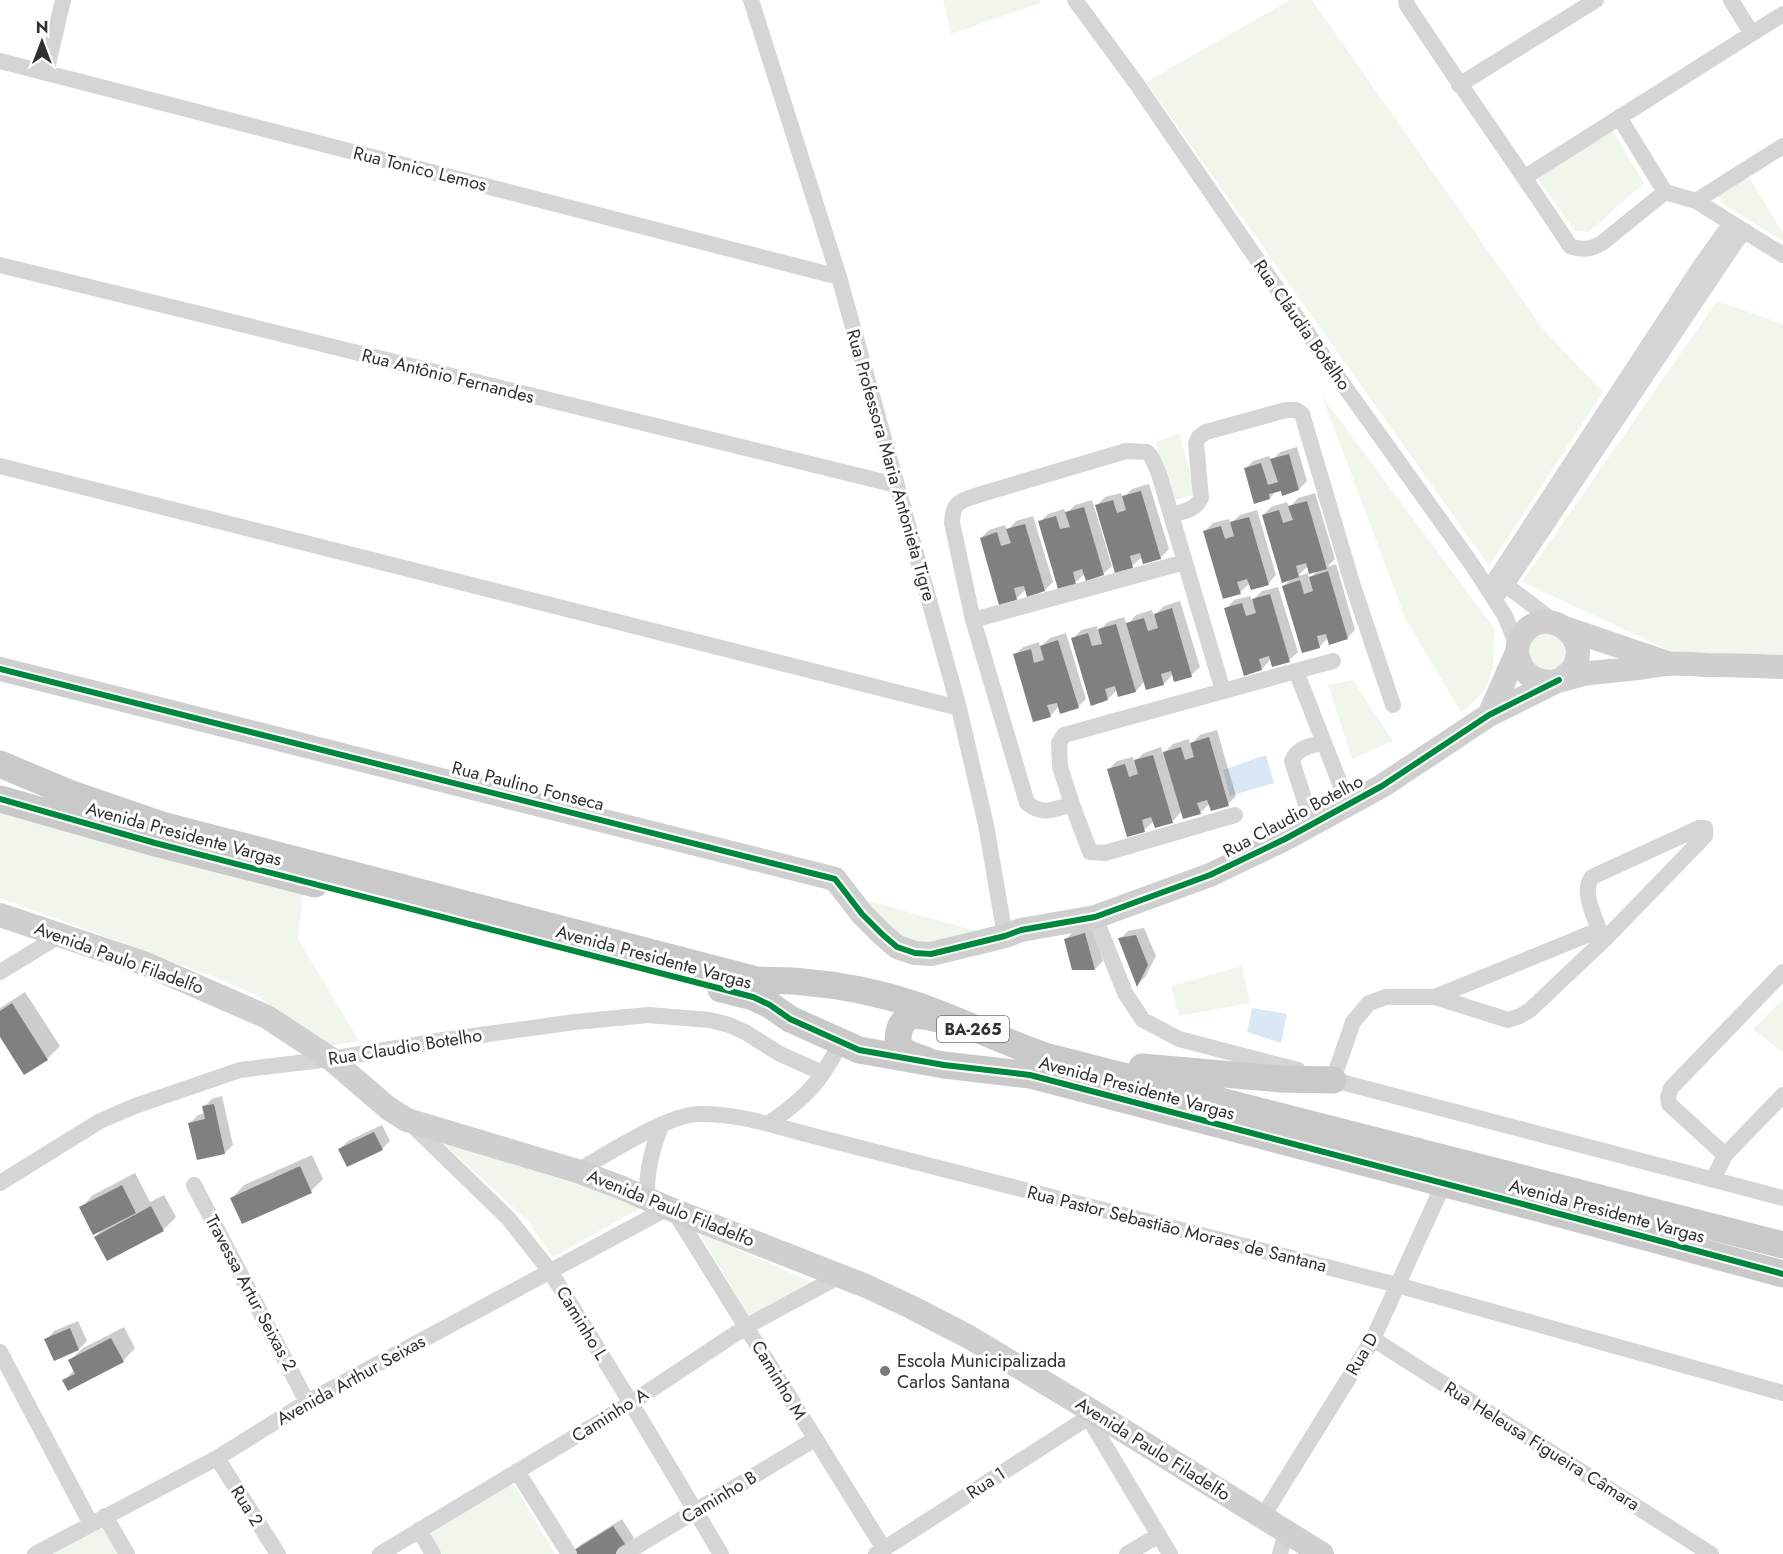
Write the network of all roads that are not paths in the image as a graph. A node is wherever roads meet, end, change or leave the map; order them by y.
1 (63, 0) edge
2 (751, 0) edge
3 (1075, 0) edge
4 (1406, 0) edge
5 (1596, 0) edge
6 (1731, 0) edge
7 (1783, 14) edge
8 (1752, 34) junction
9 (0, 61) edge
10 (46, 73) junction
11 (1459, 85) junction
12 (1619, 117) junction
13 (1783, 146) edge
14 (1525, 177) junction
15 (1665, 192) junction
16 (1696, 201) junction
17 (1738, 227) junction
18 (1783, 255) edge
19 (0, 265) edge
20 (839, 276) junction
21 (0, 466) edge
22 (896, 485) junction
23 (1171, 515) junction
24 (1185, 562) junction
25 (1496, 588) junction
26 (973, 620) junction
27 (1562, 626) junction
28 (1517, 650) junction
29 (1333, 661) dead end
30 (1670, 664) junction
31 (1783, 667) edge
32 (0, 669) edge
33 (1296, 671) junction
34 (1561, 679) junction
35 (1223, 691) junction
36 (1393, 705) dead end
37 (959, 708) junction
38 (1489, 715) junction
39 (1324, 742) junction
40 (0, 764) edge
41 (0, 800) edge
42 (1072, 804) junction
43 (1348, 804) junction
44 (1235, 815) dead end
45 (1312, 823) junction
46 (0, 915) edge
47 (1095, 916) junction
48 (1013, 933) junction
49 (1602, 934) junction
50 (59, 936) junction
51 (0, 972) edge
52 (1783, 972) edge
53 (1435, 997) junction
54 (960, 1023) junction
55 (840, 1043) junction
56 (331, 1059) junction
57 (1074, 1064) junction
58 (944, 1065) junction
59 (823, 1073) junction
60 (1332, 1080) junction
61 (1783, 1095) edge
62 (407, 1120) junction
63 (662, 1124) junction
64 (768, 1124) junction
65 (1725, 1155) junction
66 (577, 1171) junction
67 (1713, 1180) junction
68 (0, 1183) edge
69 (1444, 1184) junction
70 (194, 1185) dead end
71 (1783, 1198) edge
72 (663, 1206) junction
73 (1783, 1245) edge
74 (550, 1271) junction
75 (1783, 1274) edge
76 (840, 1276) junction
77 (1397, 1285) junction
78 (747, 1326) junction
79 (1373, 1339) junction
80 (0, 1352) edge
81 (1783, 1393) edge
82 (308, 1402) junction
83 (631, 1403) junction
84 (1092, 1415) junction
85 (815, 1439) junction
86 (217, 1458) junction
87 (517, 1471) junction
88 (695, 1512) junction
89 (1263, 1516) junction
90 (98, 1520) junction
91 (419, 1530) junction
92 (1159, 1535) junction
93 (1283, 1543) edge
94 (880, 1552) edge
95 (35, 1554) edge
96 (127, 1554) edge
97 (278, 1554) edge
98 (380, 1554) edge
99 (433, 1554) edge
100 (569, 1554) edge
101 (624, 1554) edge
102 (721, 1554) edge
103 (1127, 1554) edge
104 (1170, 1554) edge
105 (1322, 1554) edge
106 (1711, 1554) edge

1 - 10 street
2 - 20 street, Rua Professora Maria Antonieta Tigre
3 - 25 street, Rua Cláudia Botêlho
4 - 11 street
5 - 11 street
6 - 8 street
7 - 8 street
8 - 12 street
9 - 10 street, Rua Tonico Lemos
10 - 20 street, Rua Tonico Lemos
11 - 14 street
12 - 14 street
12 - 15 street
13 - 16 street
14 - 15 street
15 - 16 street
16 - 17 street
17 - 18 street
17 - 25 street
19 - 22 street, Rua Antônio Fernandes
20 - 22 street, Rua Professora Maria Antonieta Tigre
21 - 37 street
22 - 37 street, Rua Professora Maria Antonieta Tigre
23 - 24 street
23 - 26 street
23 - 36 street
24 - 26 street
24 - 35 street
25 - 27 street
25 - 28 street, Rua Cláudia Botêlho
26 - 42 street
27 - 28 street
27 - 30 street
27 - 34 street
28 - 34 street
28 - 38 street
29 - 33 street
30 - 31 street, Rua Claudio Botelho
30 - 34 street, Rua Claudio Botelho
32 - 48 street, Rua Paulino Fonseca
33 - 35 street
33 - 39 street
34 - 38 street, Rua Claudio Botelho
35 - 42 street
37 - 48 street, Rua Professora Maria Antonieta Tigre
38 - 43 street, Rua Claudio Botelho
39 - 43 street
39 - 45 street
40 - 54 main road, Avenida Presidente Vargas / BA-265
41 - 55 main road, Avenida Presidente Vargas
42 - 44 street
43 - 45 street, Rua Claudio Botelho
45 - 47 street, Rua Claudio Botelho
46 - 50 street, Avenida Paulo Filadelfo
47 - 48 street, Rua Claudio Botelho
47 - 60 street
49 - 49 street
49 - 53 street
49 - 53 street
50 - 51 street
50 - 56 street, Avenida Paulo Filadelfo
52 - 65 street
53 - 60 street
54 - 57 main road, Avenida Presidente Vargas / BA-265
54 - 58 main road
55 - 58 main road, Avenida Presidente Vargas
55 - 59 street
56 - 59 street, Rua Claudio Botelho
56 - 62 street, Avenida Paulo Filadelfo
56 - 68 street, Rua Claudio Botelho
57 - 60 main road
57 - 73 main road, Avenida Presidente Vargas / BA-265
58 - 69 main road, Avenida Presidente Vargas
59 - 64 street
60 - 67 street
61 - 65 street
62 - 66 street, Avenida Paulo Filadelfo
62 - 74 street, Caminho L
63 - 64 street, Rua Pastor Sebastião Moraes de Santana
63 - 66 street, Rua Pastor Sebastião Moraes de Santana
63 - 72 street
64 - 77 street, Rua Pastor Sebastião Moraes de Santana
65 - 67 street
66 - 72 street, Avenida Paulo Filadelfo
67 - 71 street
69 - 75 main road, Avenida Presidente Vargas
69 - 77 street, Rua D
70 - 82 street, Travessa Artur Seixas 2
72 - 74 street, Avenida Arthur Seixas
72 - 76 street, Avenida Paulo Filadelfo
72 - 78 street, Caminho M
74 - 82 street, Avenida Arthur Seixas
74 - 83 street, Caminho L
76 - 78 street, Caminho A
76 - 84 street, Avenida Paulo Filadelfo
77 - 79 street, Rua D
77 - 81 street, Rua Pastor Sebastião Moraes de Santana
78 - 83 street, Caminho A
78 - 85 street, Caminho M
79 - 89 street, Rua D
79 - 106 street, Rua Heleusa Figueira Câmara
80 - 90 street
82 - 86 street, Avenida Arthur Seixas
83 - 87 street, Caminho A
83 - 88 street, Caminho L
84 - 89 street, Avenida Paulo Filadelfo
84 - 92 street
84 - 94 street, Rua 1
85 - 88 street, Caminho B
85 - 94 street, Caminho M
86 - 90 street, Avenida Arthur Seixas
86 - 97 street, Rua 2
87 - 91 street, Caminho A
87 - 100 street
88 - 101 street, Caminho B
88 - 102 street, Caminho L
89 - 93 street, Avenida Paulo Filadelfo
90 - 95 street, Avenida Arthur Seixas
90 - 96 street
91 - 98 street, Caminho A
91 - 99 street
92 - 103 street
92 - 104 street
93 - 105 street, Avenida Paulo Filadelfo

